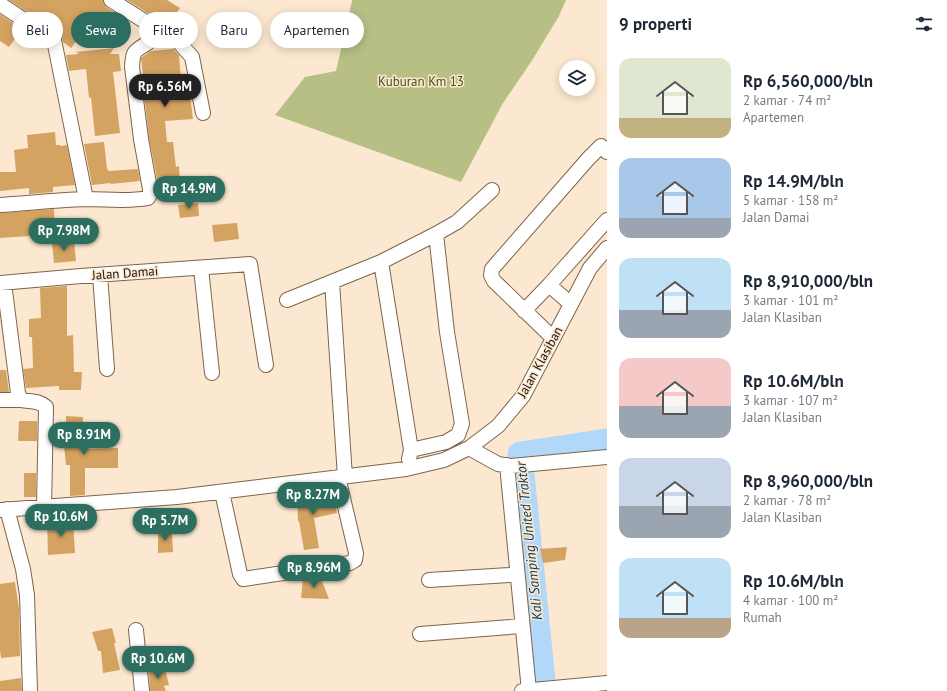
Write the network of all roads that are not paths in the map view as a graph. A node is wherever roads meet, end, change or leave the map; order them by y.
1 (111, 0) edge
2 (0, 4) edge
3 (139, 18) edge
4 (139, 47) edge
5 (184, 48) edge
6 (203, 113) dead end
7 (607, 152) edge
8 (492, 190) dead end
9 (86, 199) junction
10 (0, 205) edge
11 (607, 220) edge
12 (436, 234) junction
13 (607, 248) edge
14 (381, 262) junction
15 (201, 268) junction
16 (100, 275) junction
17 (332, 282) junction
18 (2, 283) edge
19 (549, 285) junction
20 (287, 300) dead end
21 (571, 304) junction
22 (524, 311) junction
23 (553, 338) junction
24 (266, 365) dead end
25 (107, 369) dead end
26 (212, 373) dead end
27 (0, 400) edge
28 (21, 400) junction
29 (469, 448) junction
30 (411, 450) junction
31 (607, 457) edge
32 (509, 466) junction
33 (406, 469) junction
34 (341, 477) junction
35 (222, 492) junction
36 (44, 507) junction
37 (4, 510) edge
38 (517, 574) junction
39 (429, 580) dead end
40 (522, 626) junction
41 (136, 630) dead end
42 (420, 634) dead end
43 (607, 683) edge
44 (532, 690) edge
45 (30, 691) edge
46 (142, 691) edge

1 - 3 street
2 - 9 street
4 - 9 street
5 - 6 street
7 - 22 street
8 - 12 street
9 - 10 street
11 - 19 street
12 - 14 street
12 - 30 street
13 - 21 street, Jalan Klasiban
14 - 17 street
14 - 30 street
15 - 16 street, Jalan Damai
15 - 24 street, Jalan Damai
15 - 26 street
16 - 18 street, Jalan Damai
16 - 25 street
17 - 20 street
17 - 34 street
18 - 28 street
19 - 21 street
19 - 22 street
21 - 23 street, Jalan Klasiban
22 - 23 street
23 - 29 street, Jalan Klasiban
27 - 28 street
28 - 36 street
29 - 32 street
29 - 33 street, Jalan Klasiban
30 - 33 street
31 - 32 street
32 - 38 street
33 - 34 street, Jalan Klasiban
34 - 35 street, Jalan Klasiban
34 - 35 street
35 - 36 street, Jalan Klasiban
36 - 37 street, Jalan Klasiban
37 - 45 street
38 - 39 street
38 - 40 street
40 - 42 street
40 - 44 street
41 - 46 street
43 - 44 street

